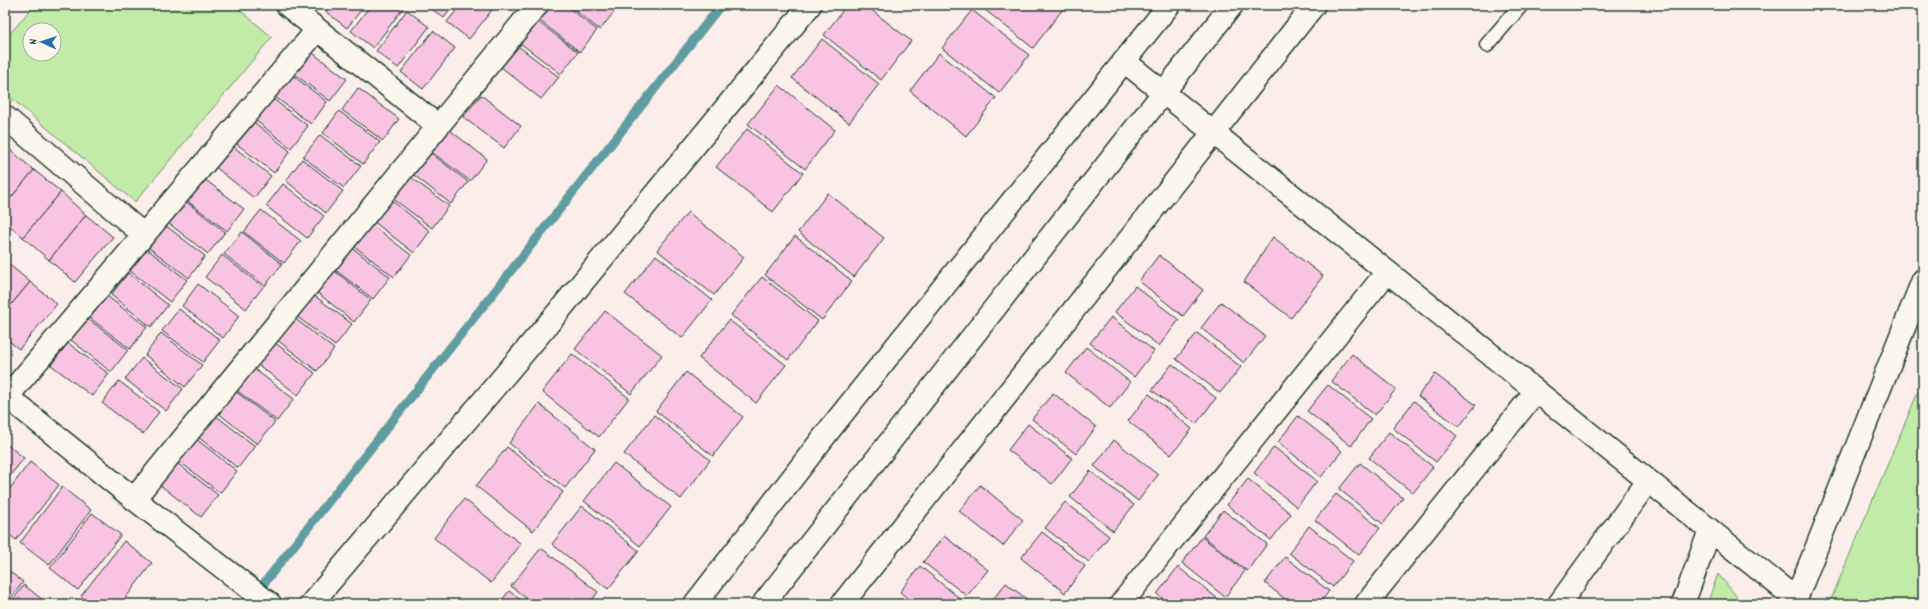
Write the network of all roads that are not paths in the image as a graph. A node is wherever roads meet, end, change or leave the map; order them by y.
1 (287, 5) edge
2 (810, 5) edge
3 (1169, 5) edge
4 (1232, 5) edge
5 (1314, 5) edge
6 (1521, 5) edge
7 (535, 6) edge
8 (317, 30) junction
9 (1487, 45) dead end
10 (1124, 61) junction
11 (1163, 92) junction
12 (5, 117) edge
13 (438, 126) junction
14 (1213, 133) junction
15 (144, 234) junction
16 (1387, 272) junction
17 (1923, 280) edge
18 (1536, 391) junction
19 (6, 396) edge
20 (1648, 481) junction
21 (134, 499) junction
22 (1710, 530) junction
23 (1794, 602) edge
24 (270, 604) edge
25 (312, 604) edge
26 (695, 604) edge
27 (763, 604) edge
28 (842, 604) edge
29 (1121, 604) edge
30 (1366, 604) edge
31 (1559, 604) edge
32 (1683, 604) edge

1 - 8 street
2 - 25 street
3 - 10 street
4 - 11 street
5 - 14 street
6 - 9 lane
7 - 13 street
8 - 13 street
8 - 15 street
10 - 11 street
10 - 26 street
11 - 14 street
11 - 27 street
12 - 15 street
13 - 21 street
14 - 16 street
14 - 28 street
15 - 19 street
16 - 18 street
16 - 29 street
17 - 23 street
18 - 20 street
18 - 30 street
19 - 21 street
20 - 22 street
20 - 31 street
21 - 24 street
22 - 23 street
22 - 32 street

